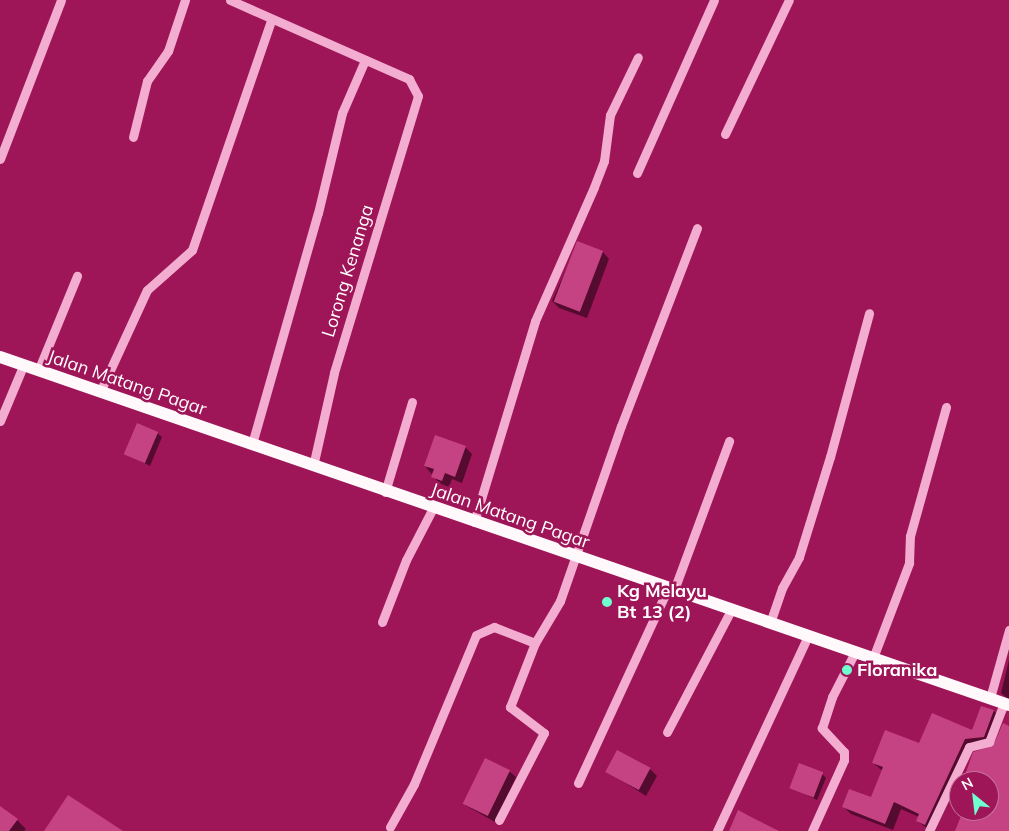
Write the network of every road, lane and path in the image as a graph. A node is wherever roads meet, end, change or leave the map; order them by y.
1 (62, 0) edge
2 (185, 0) edge
3 (714, 0) edge
4 (788, 0) edge
5 (236, 1) edge
6 (271, 20) junction
7 (638, 57) dead end
8 (365, 60) junction
9 (725, 134) dead end
10 (133, 137) dead end
11 (0, 159) edge
12 (637, 173) dead end
13 (697, 228) dead end
14 (77, 276) dead end
15 (868, 313) dead end
16 (0, 357) edge
17 (23, 366) junction
18 (38, 371) junction
19 (100, 392) junction
20 (412, 402) dead end
21 (946, 407) dead end
22 (0, 421) edge
23 (729, 441) dead end
24 (252, 444) junction
25 (313, 466) junction
26 (385, 492) junction
27 (433, 508) junction
28 (474, 522) junction
29 (577, 557) junction
30 (671, 589) junction
31 (731, 610) junction
32 (382, 622) dead end
33 (770, 623) junction
34 (1009, 630) edge
35 (808, 636) junction
36 (535, 643) junction
37 (855, 652) junction
38 (873, 658) junction
39 (990, 698) junction
40 (1006, 704) edge
41 (667, 732) dead end
42 (578, 783) dead end
43 (499, 820) dead end
44 (390, 827) dead end
45 (717, 831) edge
46 (812, 831) edge
47 (929, 831) edge

1 - 11 street
2 - 10 street
3 - 12 street
4 - 9 street
5 - 6 street
6 - 8 street
6 - 19 street
7 - 28 street
8 - 24 street
8 - 25 street, Lorong Kenanga
13 - 29 street
14 - 18 street
15 - 33 street
16 - 17 main road, Jalan Matang Pagar
17 - 18 main road, Jalan Matang Pagar
17 - 22 street
18 - 19 main road, Jalan Matang Pagar
19 - 24 main road, Jalan Matang Pagar
20 - 26 street
21 - 38 street
23 - 30 street
24 - 25 main road, Jalan Matang Pagar
25 - 26 main road, Jalan Matang Pagar
26 - 27 main road, Jalan Matang Pagar
27 - 28 main road, Jalan Matang Pagar
27 - 32 street
28 - 29 main road, Jalan Matang Pagar
29 - 30 main road, Jalan Matang Pagar
29 - 36 street
30 - 31 main road, Jalan Matang Pagar
30 - 42 street
31 - 33 main road, Jalan Matang Pagar
31 - 41 street
33 - 35 main road, Jalan Matang Pagar
34 - 39 street
35 - 37 main road, Jalan Matang Pagar
35 - 45 street
36 - 43 street
36 - 44 street
37 - 38 main road, Jalan Matang Pagar
37 - 46 street
38 - 39 main road, Jalan Matang Pagar
39 - 40 main road, Jalan Matang Pagar
40 - 47 street

